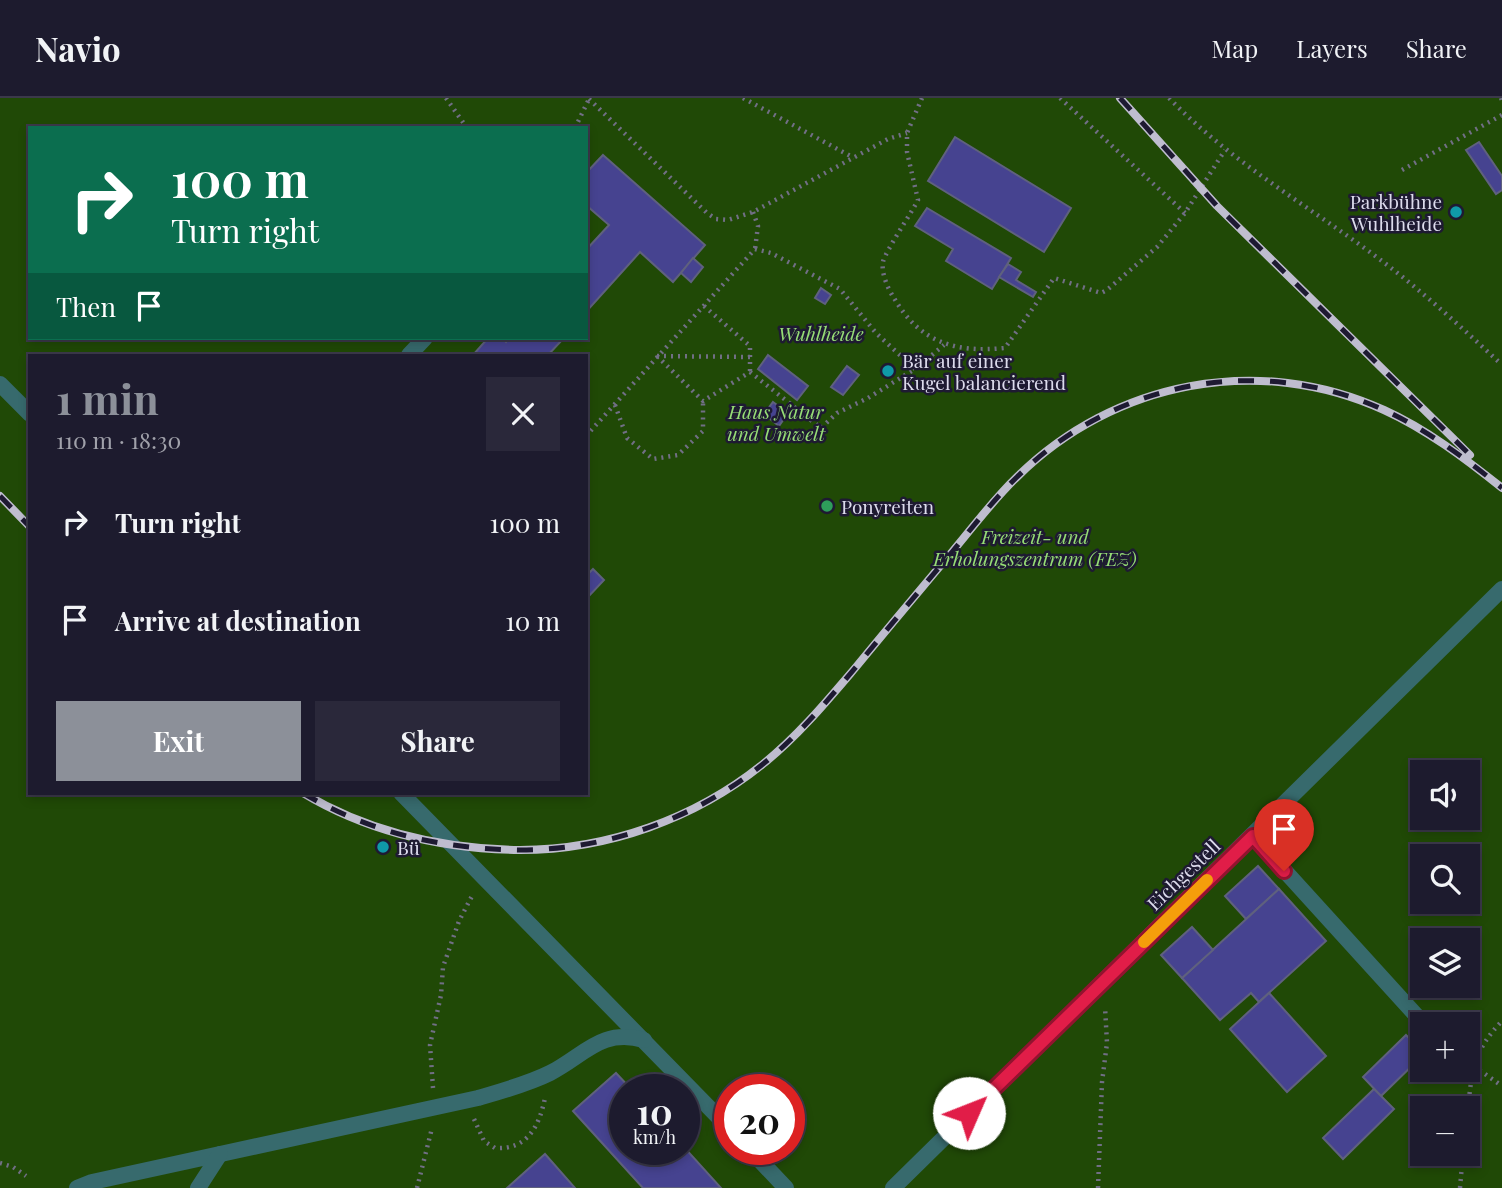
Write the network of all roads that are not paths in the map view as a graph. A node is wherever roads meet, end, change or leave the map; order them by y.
1 (423, 340) edge
2 (411, 354) edge
3 (0, 384) edge
4 (28, 412) edge
5 (1502, 589) edge
6 (403, 795) edge
7 (1253, 836) junction
8 (1412, 1012) edge
9 (644, 1040) junction
10 (714, 1112) edge
11 (220, 1154) junction
12 (764, 1165) edge
13 (77, 1188) edge
14 (198, 1188) edge
15 (786, 1188) edge
16 (893, 1188) edge

1 - 2 lane
3 - 4 lane
5 - 7 lane, Eichgestell
6 - 9 lane
7 - 8 lane
7 - 16 lane, Eichgestell
9 - 10 lane
9 - 11 lane
11 - 13 lane
11 - 14 lane
12 - 15 lane

